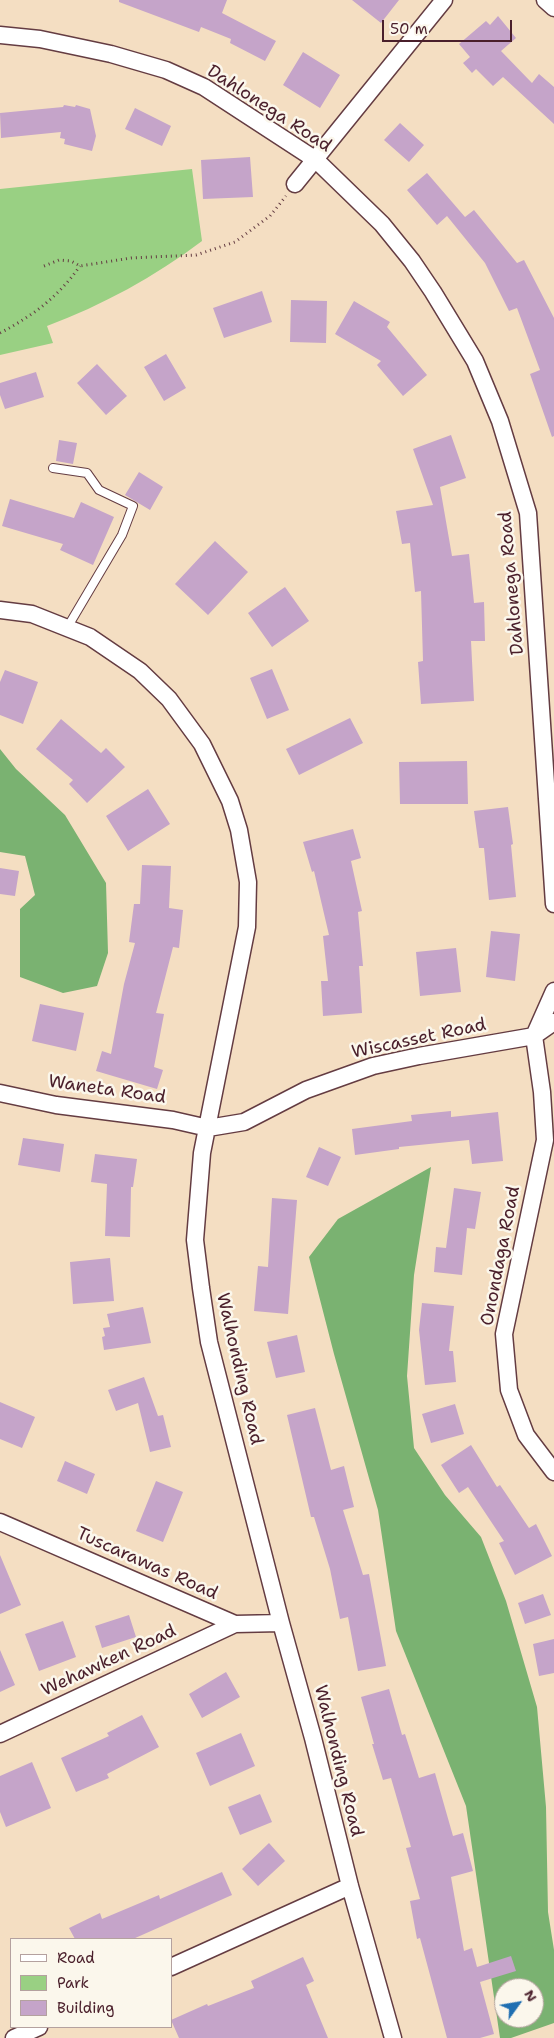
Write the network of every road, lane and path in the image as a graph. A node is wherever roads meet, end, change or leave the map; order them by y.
1 (444, 0) edge
2 (545, 0) edge
3 (554, 8) edge
4 (0, 35) edge
5 (316, 160) junction
6 (295, 184) joint
7 (44, 266) dead end
8 (80, 266) junction
9 (0, 333) edge
10 (53, 468) dead end
11 (0, 610) edge
12 (68, 628) junction
13 (554, 904) edge
14 (554, 991) edge
15 (554, 1022) edge
16 (534, 1036) junction
17 (0, 1093) edge
18 (208, 1128) junction
19 (554, 1472) edge
20 (0, 1522) edge
21 (281, 1623) junction
22 (235, 1624) junction
23 (0, 1734) edge
24 (350, 1886) junction
25 (172, 1967) edge
26 (37, 2028) edge
27 (14, 2038) edge
28 (393, 2038) edge

1 - 5 street
2 - 3 street
4 - 5 street, Dahlonega Road
5 - 6 street
5 - 13 street, Dahlonega Road
6 - 8 path
7 - 8 path
8 - 9 path
10 - 12 lane
11 - 12 street, Walhonding Road
12 - 18 street, Walhonding Road
14 - 16 street
15 - 16 street, Wiscasset Road
16 - 18 street, Wiscasset Road
16 - 19 street, Onondaga Road
17 - 18 street, Waneta Road
18 - 21 street, Walhonding Road
20 - 22 street, Tuscarawas Road
21 - 22 street, Tuscarawas Road
21 - 24 street, Walhonding Road
22 - 23 street, Wehawken Road
24 - 25 street
24 - 28 street, Walhonding Road
26 - 27 street

